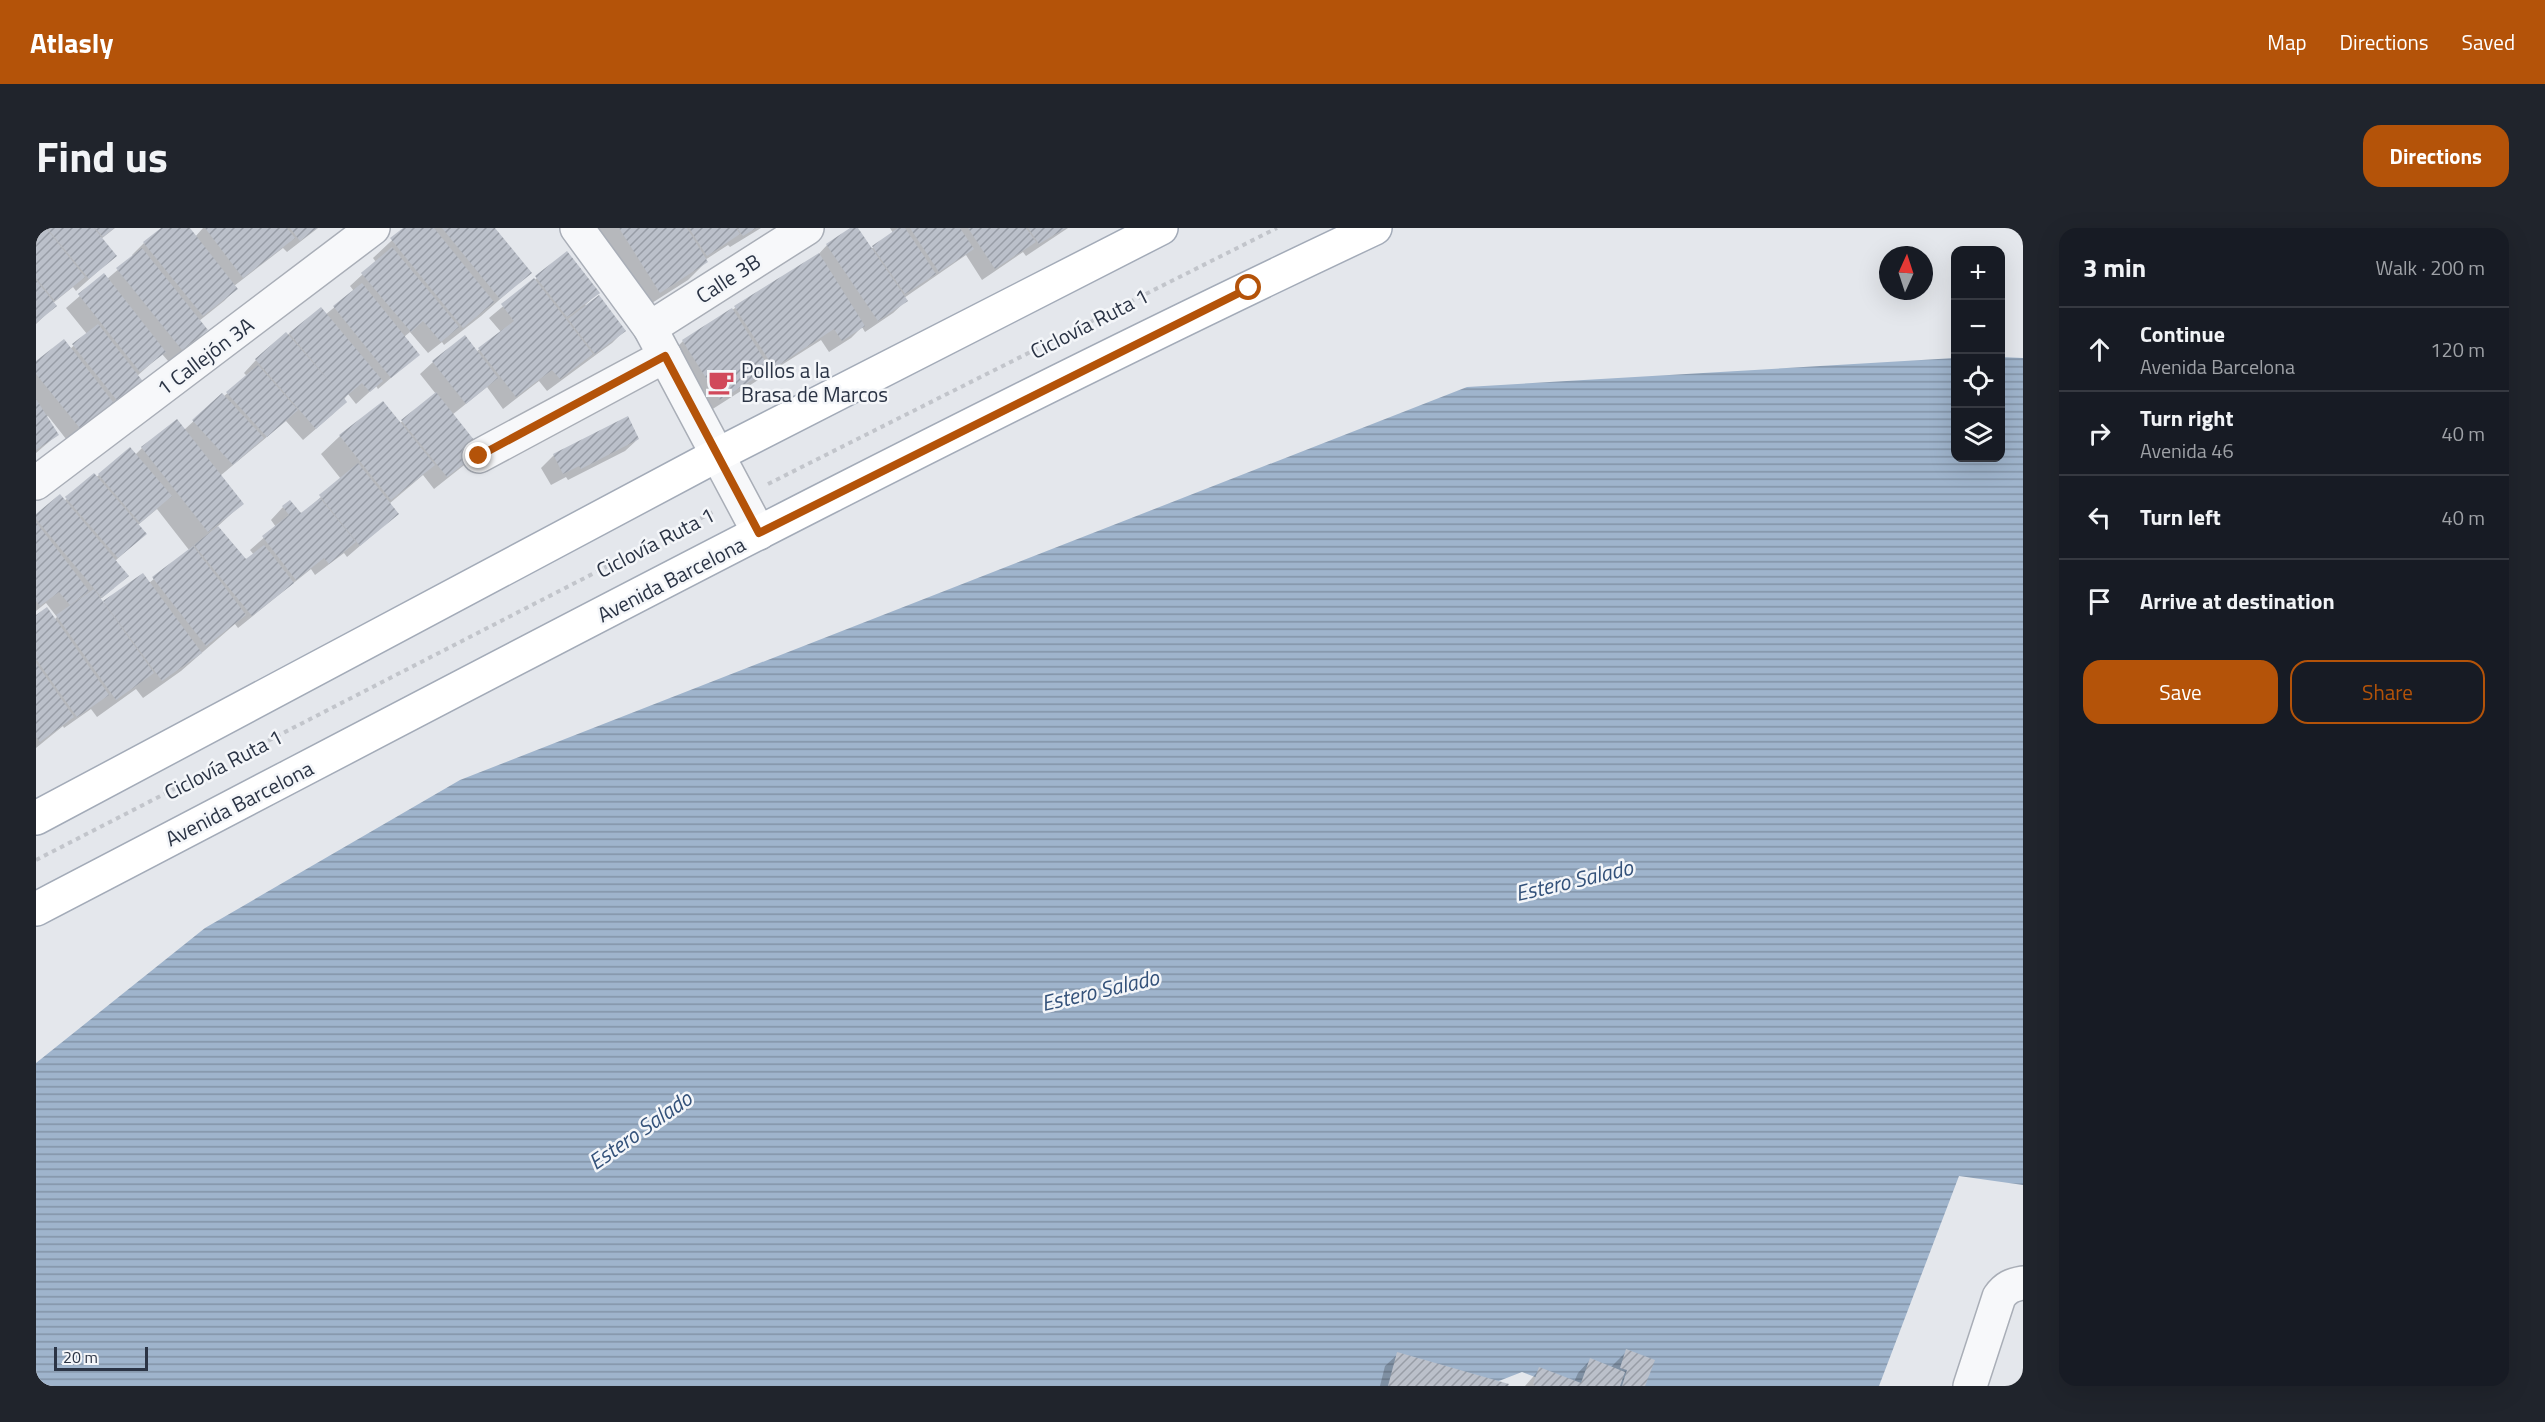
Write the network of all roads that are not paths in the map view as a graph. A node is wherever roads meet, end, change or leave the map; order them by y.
1 (373, 228) edge
2 (577, 228) edge
3 (807, 228) edge
4 (1161, 228) edge
5 (1375, 228) edge
6 (657, 342) junction
7 (719, 454) junction
8 (479, 456) dead end
9 (36, 483) edge
10 (759, 533) junction
11 (36, 818) edge
12 (36, 909) edge
13 (2018, 1284) edge
14 (1970, 1386) edge

1 - 9 street, 1 Callejón 3A
2 - 6 street
3 - 6 street, Calle 3B
4 - 7 main road
5 - 10 main road, Avenida Barcelona
6 - 7 street
6 - 8 street, Calle 3B
7 - 10 street
7 - 11 main road
10 - 12 main road, Avenida Barcelona
13 - 14 street

